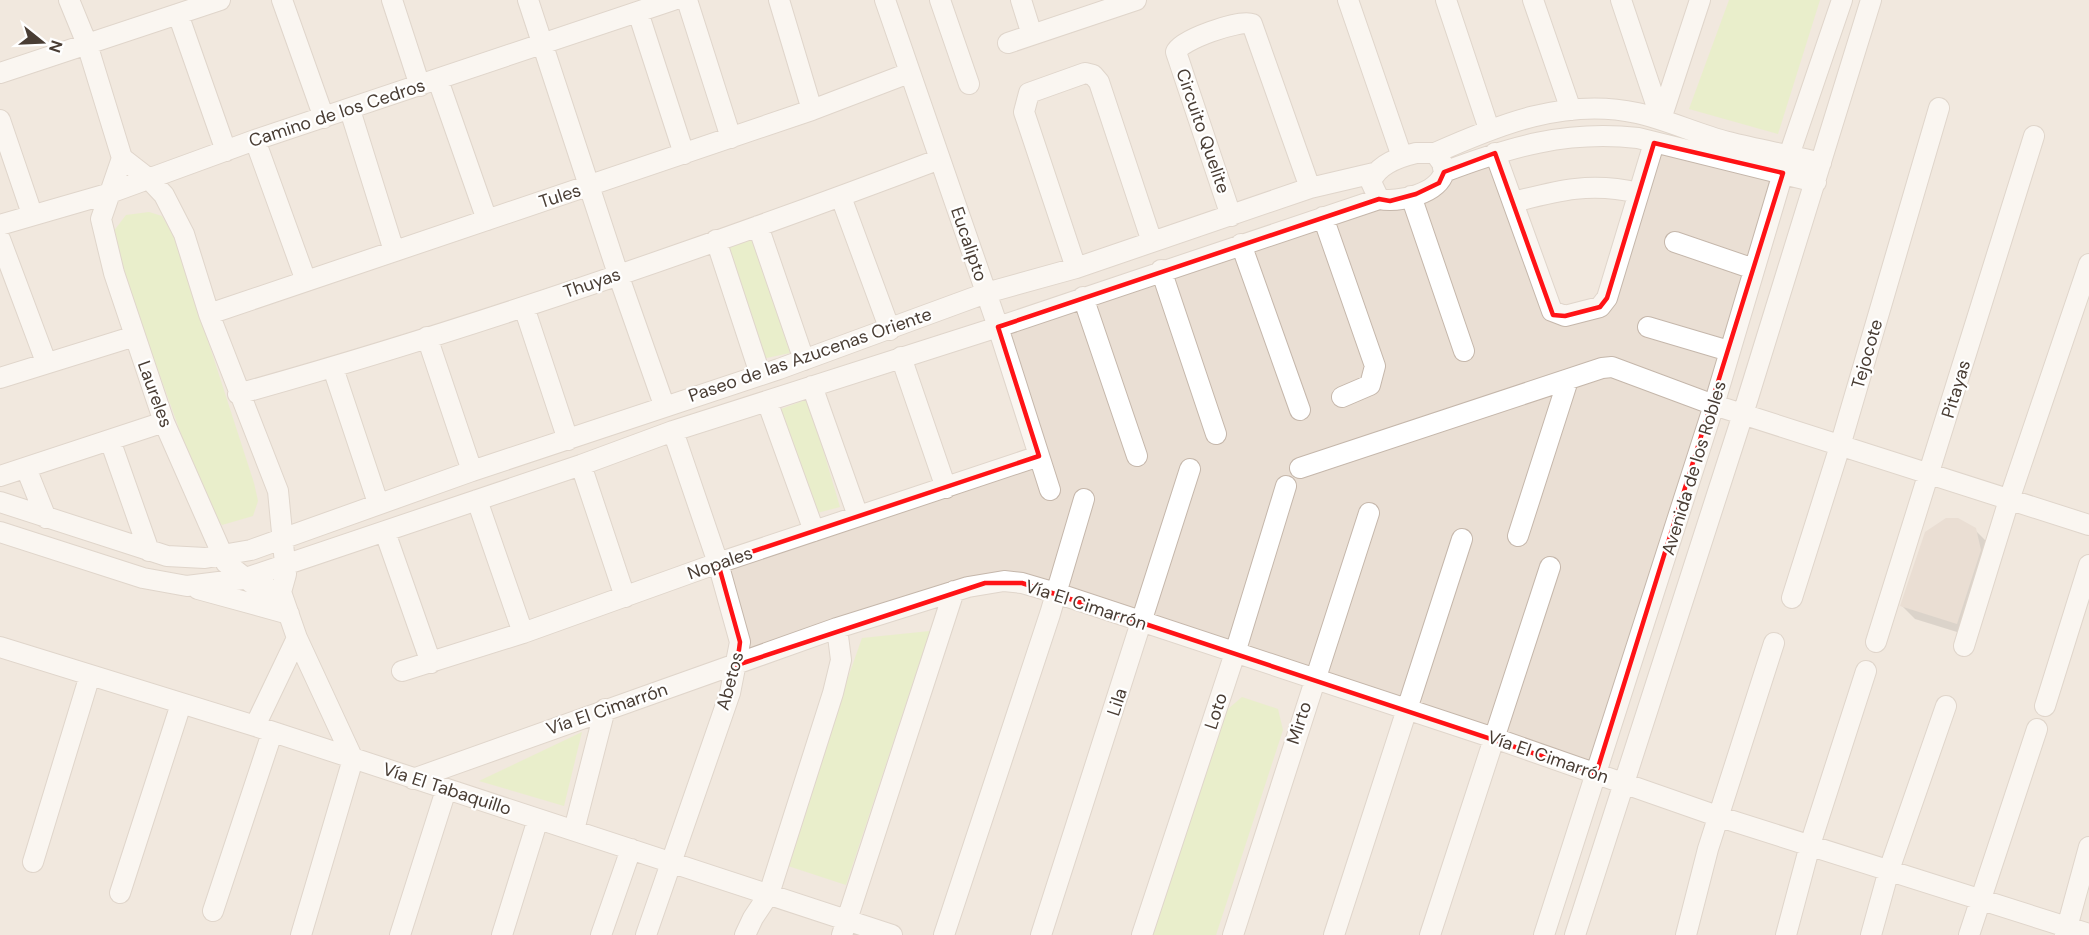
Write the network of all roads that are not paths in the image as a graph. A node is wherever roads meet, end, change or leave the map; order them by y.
1 (69, 0) edge
2 (220, 0) edge
3 (282, 0) edge
4 (392, 0) edge
5 (528, 0) edge
6 (673, 0) edge
7 (687, 0) edge
8 (779, 0) edge
9 (885, 0) edge
10 (940, 0) edge
11 (1021, 0) edge
12 (1133, 0) edge
13 (1348, 0) edge
14 (1446, 0) edge
15 (1533, 0) edge
16 (1621, 0) edge
17 (1700, 0) edge
18 (1842, 0) edge
19 (1871, 0) edge
20 (638, 12) junction
21 (178, 14) junction
22 (1032, 35) junction
23 (543, 42) junction
24 (1008, 43) dead end
25 (87, 44) junction
26 (909, 72) junction
27 (0, 73) edge
28 (429, 83) junction
29 (969, 84) dead end
30 (1939, 108) dead end
31 (1613, 109) junction
32 (350, 110) junction
33 (812, 110) junction
34 (1571, 110) junction
35 (324, 118) junction
36 (1661, 119) junction
37 (0, 120) edge
38 (1489, 129) junction
39 (1610, 135) junction
40 (2034, 136) dead end
41 (731, 138) junction
42 (255, 140) junction
43 (1654, 143) junction
44 (226, 151) junction
45 (1435, 153) junction
46 (1495, 153) junction
47 (684, 154) junction
48 (1402, 157) junction
49 (122, 158) junction
50 (940, 159) junction
51 (1786, 164) junction
52 (1444, 172) junction
53 (1374, 173) junction
54 (1818, 173) junction
55 (149, 179) junction
56 (589, 186) junction
57 (1311, 188) junction
58 (1638, 193) junction
59 (107, 194) junction
60 (1411, 196) junction
61 (842, 197) junction
62 (1379, 199) junction
63 (1514, 202) junction
64 (32, 214) junction
65 (1231, 216) junction
66 (1323, 217) junction
67 (487, 220) junction
68 (0, 225) edge
69 (758, 226) junction
70 (0, 239) edge
71 (716, 240) junction
72 (1152, 242) junction
73 (1675, 242) dead end
74 (1241, 244) junction
75 (394, 251) junction
76 (2089, 264) edge
77 (1076, 268) junction
78 (1754, 269) junction
79 (1161, 270) junction
80 (618, 274) junction
81 (306, 281) junction
82 (986, 293) junction
83 (1083, 297) junction
84 (524, 307) junction
85 (209, 314) junction
86 (998, 327) junction
87 (1648, 327) dead end
88 (890, 330) junction
89 (135, 336) junction
90 (428, 337) junction
91 (1464, 351) dead end
92 (1729, 351) junction
93 (901, 357) junction
94 (804, 360) junction
95 (46, 362) junction
96 (333, 368) junction
97 (760, 374) junction
98 (0, 378) edge
99 (1568, 380) junction
100 (812, 386) junction
101 (238, 394) junction
102 (1342, 397) dead end
103 (767, 401) junction
104 (664, 405) junction
105 (1714, 405) junction
106 (1300, 410) dead end
107 (1743, 414) junction
108 (164, 422) junction
109 (673, 431) junction
110 (1216, 434) dead end
111 (110, 440) junction
112 (568, 440) junction
113 (1840, 446) junction
114 (1039, 456) junction
115 (1137, 456) dead end
116 (581, 465) junction
117 (26, 468) junction
118 (1300, 468) dead end
119 (1190, 469) dead end
120 (472, 471) junction
121 (1930, 475) junction
122 (0, 476) edge
123 (1286, 486) dead end
124 (946, 488) junction
125 (1050, 489) dead end
126 (1084, 499) dead end
127 (477, 500) junction
128 (2009, 500) junction
129 (0, 502) edge
130 (378, 503) junction
131 (1369, 513) dead end
132 (858, 516) junction
133 (46, 518) junction
134 (2089, 525) edge
135 (814, 531) junction
136 (0, 532) edge
137 (385, 532) junction
138 (1518, 536) dead end
139 (283, 539) junction
140 (1462, 539) dead end
141 (149, 551) junction
142 (222, 556) junction
143 (718, 563) junction
144 (286, 564) junction
145 (2089, 565) edge
146 (1550, 567) dead end
147 (251, 577) junction
148 (187, 586) junction
149 (954, 591) junction
150 (281, 592) junction
151 (1056, 594) junction
152 (624, 597) junction
153 (1792, 598) dead end
154 (289, 614) junction
155 (1142, 623) junction
156 (837, 628) junction
157 (523, 633) junction
158 (297, 638) junction
159 (1876, 642) dead end
160 (1774, 643) dead end
161 (1964, 646) dead end
162 (1, 652) edge
163 (1235, 652) junction
164 (431, 663) junction
165 (737, 664) junction
166 (402, 671) dead end
167 (1866, 671) dead end
168 (90, 675) junction
169 (1314, 679) junction
170 (181, 704) junction
171 (1946, 706) dead end
172 (2045, 706) dead end
173 (605, 709) junction
174 (1405, 710) junction
175 (2037, 729) dead end
176 (264, 730) junction
177 (1494, 738) junction
178 (353, 759) junction
179 (1596, 774) junction
180 (413, 779) junction
181 (1623, 783) junction
182 (446, 790) junction
183 (1720, 817) junction
184 (538, 819) junction
185 (574, 830) junction
186 (1810, 844) junction
187 (2089, 847) edge
188 (631, 849) junction
189 (33, 862) dead end
190 (670, 862) junction
191 (1889, 870) junction
192 (120, 893) dead end
193 (769, 894) junction
194 (1980, 900) junction
195 (213, 911) dead end
196 (845, 928) edge
197 (2065, 931) edge
198 (2089, 934) edge
199 (301, 935) edge
200 (400, 935) edge
201 (502, 935) edge
202 (601, 935) edge
203 (646, 935) edge
204 (745, 935) edge
205 (892, 935) edge
206 (944, 935) edge
207 (1041, 935) edge
208 (1142, 935) edge
209 (1233, 935) edge
210 (1334, 935) edge
211 (1430, 935) edge
212 (1544, 935) edge
213 (1575, 935) edge
214 (1686, 935) edge
215 (1786, 935) edge
216 (1871, 935) edge
217 (1969, 935) edge

1 - 25 street
2 - 21 street
3 - 35 street
4 - 28 street
5 - 23 street
6 - 20 street, Camino de los Cedros
7 - 41 street
8 - 33 street
9 - 26 street, Eucalipto
10 - 29 street
11 - 22 street
12 - 22 street
13 - 48 street
14 - 38 street
15 - 34 street
16 - 36 street
17 - 36 street
18 - 51 street, Avenida de los Robles
19 - 54 street, Avenida de los Robles
20 - 23 street, Camino de los Cedros
20 - 47 street
21 - 25 street
21 - 44 street
22 - 24 street
23 - 28 street, Camino de los Cedros
23 - 56 street
25 - 27 street
25 - 49 street
26 - 33 street, Tules
26 - 50 street, Eucalipto
28 - 32 street, Camino de los Cedros
28 - 67 street
30 - 113 street, Tejocote
31 - 34 street
31 - 36 street
31 - 39 street
32 - 35 street, Camino de los Cedros
32 - 75 street
33 - 41 street, Tules
34 - 38 street
35 - 42 street, Camino de los Cedros
36 - 51 street
37 - 64 street
38 - 45 street
39 - 43 street
39 - 46 street
40 - 121 street, Pitayas
41 - 47 street, Tules
42 - 44 street, Camino de los Cedros
42 - 81 street
43 - 51 street
43 - 58 street
44 - 55 street, Camino de los Cedros
45 - 48 street
45 - 52 street
46 - 52 street
46 - 63 street
47 - 56 street, Tules
48 - 53 street, Paseo de las Azucenas Oriente
49 - 55 street
49 - 59 street, Laureles
50 - 61 street, Thuyas
50 - 82 street, Eucalipto
51 - 54 street
51 - 78 street, Avenida de los Robles
52 - 60 street, Paseo de las Azucenas Oriente
53 - 57 street, Paseo de las Azucenas Oriente
53 - 62 street
54 - 107 street, Avenida de los Robles
55 - 59 street, Camino de los Cedros
55 - 85 street
56 - 67 street, Tules
56 - 80 street
57 - 65 street, Paseo de las Azucenas Oriente
57 - 65 street, Circuito Quelite
58 - 63 street
58 - 63 street
59 - 64 street, Camino de los Cedros
59 - 89 street, Laureles
60 - 62 street, Paseo de las Azucenas Oriente
60 - 91 street
61 - 69 street, Thuyas
61 - 88 street
62 - 66 street, Paseo de las Azucenas Oriente
64 - 68 street, Camino de los Cedros
65 - 72 street, Paseo de las Azucenas Oriente
66 - 74 street, Paseo de las Azucenas Oriente
66 - 102 street
67 - 75 street, Tules
69 - 71 street, Thuyas
69 - 94 street
70 - 95 street
71 - 80 street, Thuyas
71 - 97 street
72 - 77 street, Paseo de las Azucenas Oriente
72 - 77 street
73 - 78 street
74 - 79 street, Paseo de las Azucenas Oriente
74 - 106 street
75 - 81 street, Tules
76 - 128 street
77 - 82 street, Paseo de las Azucenas Oriente
78 - 92 street, Avenida de los Robles
79 - 83 street, Paseo de las Azucenas Oriente
79 - 110 street
80 - 84 street, Thuyas
80 - 104 street
81 - 85 street, Tules
82 - 86 street, Eucalipto
82 - 88 street, Paseo de las Azucenas Oriente
83 - 86 street, Paseo de las Azucenas Oriente
83 - 115 street
84 - 90 street, Thuyas
84 - 112 street
85 - 101 street
86 - 93 street, Paseo de las Azucenas Oriente
86 - 114 street, Eucalipto
87 - 92 street
88 - 94 street, Paseo de las Azucenas Oriente
89 - 95 street
89 - 108 street, Laureles
90 - 96 street, Thuyas
90 - 120 street
92 - 105 street, Avenida de los Robles
93 - 100 street, Paseo de las Azucenas Oriente
93 - 124 street
94 - 97 street, Paseo de las Azucenas Oriente
95 - 98 street
96 - 101 street, Thuyas
96 - 130 street
97 - 104 street, Paseo de las Azucenas Oriente
99 - 105 street
99 - 118 street
99 - 138 street
100 - 103 street, Paseo de las Azucenas Oriente
100 - 132 street
101 - 139 street
103 - 109 street, Paseo de las Azucenas Oriente
103 - 135 street
104 - 112 street, Paseo de las Azucenas Oriente
105 - 107 street
105 - 179 street, Avenida de los Robles
107 - 113 street
107 - 181 street, Avenida de los Robles
108 - 111 street
108 - 142 street, Laureles
109 - 116 street, Paseo de las Azucenas Oriente
109 - 143 street, Abetos
111 - 117 street
111 - 141 street
112 - 120 street, Paseo de las Azucenas Oriente
113 - 121 street
113 - 153 street, Tejocote
114 - 124 street, Nopales
114 - 125 street, Eucalipto
116 - 127 street, Paseo de las Azucenas Oriente
116 - 152 street
117 - 122 street
117 - 133 street
119 - 155 street, Lila
120 - 130 street, Paseo de las Azucenas Oriente
121 - 128 street
121 - 159 street, Pitayas
123 - 163 street, Loto
124 - 132 street, Nopales
126 - 151 street
127 - 137 street, Paseo de las Azucenas Oriente
127 - 157 street
128 - 134 street
128 - 161 street
129 - 133 street, Paseo de las Azucenas Oriente
130 - 139 street, Paseo de las Azucenas Oriente
131 - 169 street, Mirto
132 - 135 street, Nopales
133 - 141 street, Paseo de las Azucenas Oriente
135 - 143 street, Nopales
136 - 148 street
137 - 144 street, Paseo de las Azucenas Oriente
137 - 164 street
139 - 142 street, Paseo de las Azucenas Oriente
139 - 144 street
140 - 174 street
141 - 142 street, Paseo de las Azucenas Oriente
142 - 147 street, Laureles
143 - 152 street, Nopales
143 - 165 street, Abetos
144 - 147 street, Paseo de las Azucenas Oriente
144 - 150 street
145 - 172 street
146 - 177 street
147 - 148 street, Paseo de las Azucenas Oriente
147 - 150 street, Laureles
148 - 154 street
149 - 151 street, Vía El Cimarrón
149 - 156 street, Vía El Cimarrón
149 - 196 street
150 - 154 street
151 - 155 street, Vía El Cimarrón
151 - 206 street
152 - 157 street, Nopales
154 - 158 street
155 - 163 street, Vía El Cimarrón
155 - 207 street, Lila
156 - 165 street, Vía El Cimarrón
156 - 193 street
157 - 164 street, Nopales
158 - 176 street
158 - 178 street
160 - 183 street
162 - 168 street, Vía El Tabaquillo
163 - 169 street, Vía El Cimarrón
163 - 208 street, Loto
164 - 166 street, Nopales
165 - 173 street, Vía El Cimarrón
165 - 190 street, Abetos
167 - 186 street
168 - 170 street, Vía El Tabaquillo
168 - 189 street
169 - 174 street, Vía El Cimarrón
169 - 209 street, Mirto
170 - 176 street, Vía El Tabaquillo
170 - 192 street
171 - 191 street
173 - 180 street, Vía El Cimarrón
173 - 185 street
174 - 177 street, Vía El Cimarrón
174 - 210 street
175 - 194 street
176 - 178 street, Vía El Tabaquillo
176 - 195 street
177 - 179 street, Vía El Cimarrón
177 - 211 street
178 - 180 street, Vía El Tabaquillo
178 - 199 street
179 - 181 street, Vía El Cimarrón
179 - 212 street, Avenida de los Robles
180 - 182 street, Vía El Tabaquillo
181 - 183 street, Vía El Cimarrón
181 - 213 street, Avenida de los Robles
182 - 184 street, Vía El Tabaquillo
182 - 200 street
183 - 186 street, Vía El Cimarrón
183 - 214 street
184 - 185 street, Vía El Tabaquillo
184 - 201 street
185 - 188 street, Vía El Tabaquillo
186 - 191 street, Vía El Cimarrón
186 - 215 street
187 - 197 street
188 - 190 street, Vía El Tabaquillo
188 - 202 street
190 - 193 street, Vía El Tabaquillo
190 - 203 street, Abetos
191 - 194 street, Vía El Cimarrón
191 - 216 street
193 - 196 street, Vía El Tabaquillo
193 - 204 street
194 - 197 street, Vía El Cimarrón
194 - 217 street
196 - 205 street, Vía El Tabaquillo
197 - 198 street, Vía El Cimarrón

